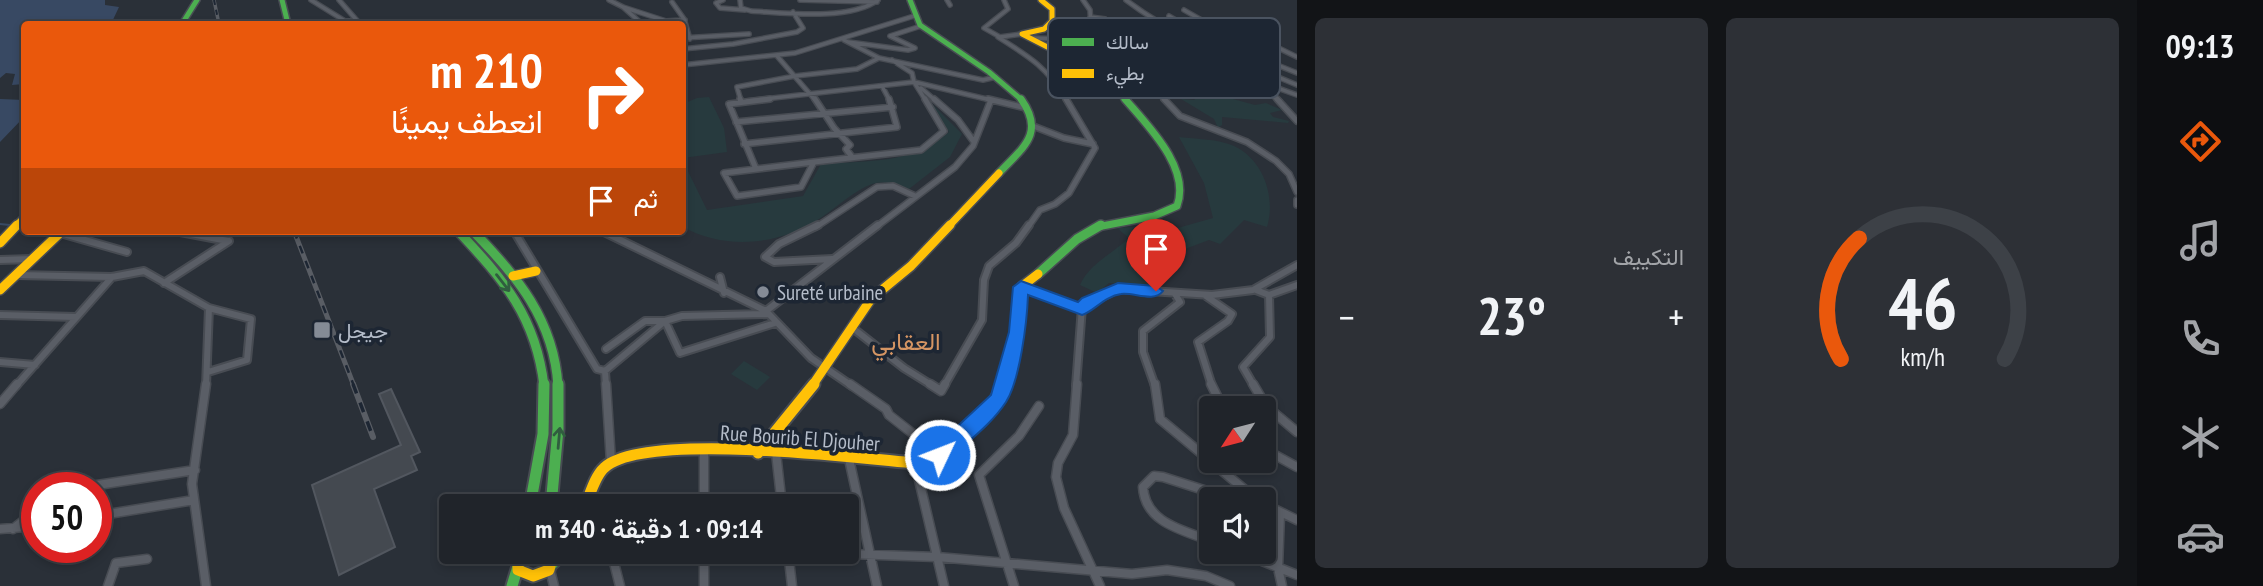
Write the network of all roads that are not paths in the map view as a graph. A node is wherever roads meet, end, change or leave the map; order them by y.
1 (197, 0) edge
2 (275, 0) edge
3 (282, 0) edge
4 (311, 0) edge
5 (339, 0) edge
6 (609, 0) edge
7 (723, 0) edge
8 (740, 0) edge
9 (800, 0) edge
10 (910, 0) edge
11 (1004, 0) edge
12 (1041, 0) edge
13 (1083, 0) edge
14 (1126, 0) edge
15 (877, 1) edge
16 (672, 2) edge
17 (623, 7) junction
18 (742, 10) junction
19 (1184, 10) dead end
20 (793, 12) junction
21 (914, 16) junction
22 (1169, 16) dead end
23 (1090, 17) joint
24 (1052, 18) edge
25 (1098, 18) edge
26 (1150, 18) edge
27 (1172, 18) edge
28 (1198, 18) edge
29 (685, 20) joint
30 (184, 21) edge
31 (278, 21) edge
32 (287, 21) edge
33 (345, 21) edge
34 (357, 21) edge
35 (639, 21) edge
36 (686, 24) edge
37 (1048, 25) edge
38 (921, 26) junction
39 (749, 34) dead end
40 (1025, 36) junction
41 (1000, 37) junction
42 (1048, 37) edge
43 (686, 38) edge
44 (690, 38) junction
45 (842, 39) junction
46 (848, 42) junction
47 (1048, 46) edge
48 (694, 47) junction
49 (686, 48) edge
50 (1280, 49) edge
51 (777, 56) junction
52 (1297, 57) edge
53 (879, 58) junction
54 (892, 60) junction
55 (686, 65) edge
56 (1280, 66) edge
57 (1048, 73) edge
58 (1297, 73) edge
59 (795, 76) junction
60 (996, 80) junction
61 (914, 82) junction
62 (882, 86) junction
63 (1280, 88) edge
64 (1297, 95) edge
65 (812, 96) junction
66 (1066, 98) edge
67 (1124, 98) edge
68 (1164, 98) edge
69 (1276, 98) edge
70 (991, 100) junction
71 (741, 102) junction
72 (893, 107) junction
73 (1026, 107) junction
74 (822, 114) junction
75 (1297, 121) edge
76 (736, 122) junction
77 (1033, 126) junction
78 (838, 134) junction
79 (974, 142) junction
80 (744, 144) junction
81 (1093, 144) junction
82 (852, 156) junction
83 (815, 161) junction
84 (756, 169) junction
85 (1297, 192) edge
86 (915, 196) junction
87 (21, 221) edge
88 (58, 235) edge
89 (71, 235) edge
90 (197, 235) edge
91 (461, 235) edge
92 (477, 235) edge
93 (516, 235) edge
94 (610, 235) edge
95 (0, 243) edge
96 (127, 252) dead end
97 (832, 258) junction
98 (32, 259) junction
99 (0, 260) edge
100 (1297, 265) edge
101 (536, 271) junction
102 (16, 275) junction
103 (513, 276) junction
104 (112, 277) junction
105 (720, 277) dead end
106 (164, 283) junction
107 (1297, 285) edge
108 (1021, 287) junction
109 (0, 290) edge
110 (1255, 290) junction
111 (724, 293) junction
112 (1175, 294) junction
113 (1205, 295) junction
114 (1269, 295) junction
115 (209, 308) junction
116 (1082, 309) junction
117 (767, 313) junction
118 (0, 315) edge
119 (76, 317) junction
120 (665, 321) junction
121 (775, 323) junction
122 (853, 329) junction
123 (606, 349) dead end
124 (0, 362) edge
125 (35, 365) junction
126 (826, 369) junction
127 (604, 371) junction
128 (208, 372) junction
129 (1217, 396) edge
130 (0, 404) edge
131 (1039, 406) dead end
132 (1297, 432) edge
133 (774, 435) junction
134 (704, 450) junction
135 (758, 453) junction
136 (775, 454) junction
137 (940, 455) junction
138 (1276, 456) edge
139 (849, 459) junction
140 (611, 462) junction
141 (915, 463) junction
142 (1297, 467) edge
143 (195, 470) junction
144 (112, 483) edge
145 (1242, 487) edge
146 (1199, 488) edge
147 (532, 494) edge
148 (552, 494) edge
149 (590, 494) edge
150 (704, 494) edge
151 (780, 494) edge
152 (194, 500) junction
153 (1276, 511) edge
154 (112, 513) edge
155 (1280, 513) junction
156 (1297, 520) edge
157 (21, 522) edge
158 (21, 528) edge
159 (0, 529) edge
160 (11, 530) junction
161 (1199, 536) edge
162 (859, 555) edge
163 (871, 556) junction
164 (937, 557) junction
165 (147, 559) dead end
166 (519, 564) edge
167 (521, 564) edge
168 (547, 564) edge
169 (553, 564) edge
170 (614, 564) edge
171 (704, 564) edge
172 (789, 564) edge
173 (1268, 564) edge
174 (1007, 566) junction
175 (1278, 568) junction
176 (547, 570) junction
177 (1091, 572) junction
178 (1297, 575) edge
179 (108, 586) edge
180 (206, 586) edge
181 (512, 586) edge
182 (539, 586) edge
183 (554, 586) edge
184 (620, 586) edge
185 (704, 586) edge
186 (792, 586) edge
187 (877, 586) edge
188 (944, 586) edge
189 (1014, 586) edge
190 (1100, 586) edge
191 (1230, 586) edge
192 (1282, 586) edge

1 - 30 main road
2 - 31 main road
3 - 32 main road
4 - 33 street
5 - 34 street
6 - 17 street
7 - 18 street
8 - 18 street
9 - 15 street
10 - 21 main road
11 - 41 street
12 - 24 main road
13 - 23 street
14 - 26 street
15 - 20 street
16 - 29 street
17 - 29 street
17 - 35 street
18 - 20 street
19 - 28 street
20 - 48 street
21 - 38 main road
21 - 45 street
22 - 27 street
23 - 25 street
36 - 44 street
37 - 40 main road
38 - 46 street
38 - 60 main road
39 - 44 street
40 - 41 street
40 - 42 street
40 - 47 main road
41 - 57 street
43 - 44 street
44 - 48 street
45 - 46 street
45 - 51 street
46 - 53 street
48 - 49 street
50 - 52 street
51 - 55 street
51 - 59 street
53 - 54 street
53 - 59 street
54 - 60 street
54 - 61 street
56 - 58 street
59 - 65 street
59 - 71 street
60 - 73 main road
61 - 62 street
61 - 70 street
61 - 79 street
61 - 82 street
62 - 65 street
62 - 72 street
63 - 64 street
65 - 71 street
65 - 74 street
66 - 81 street
67 - 108 main road
68 - 85 street
69 - 75 street
70 - 73 street
70 - 79 street
71 - 76 street
72 - 74 street
72 - 78 street
73 - 77 main road
74 - 76 street
74 - 78 street
76 - 80 street
77 - 81 street
77 - 122 main road
78 - 80 street
78 - 82 street
79 - 86 street
80 - 84 street
81 - 122 street
82 - 83 street
83 - 84 street
83 - 84 street
86 - 97 street
86 - 97 street
87 - 95 main road
88 - 98 main road
89 - 96 street
90 - 106 street
91 -> 147 main road
92 - 103 main road
93 - 101 street
94 - 111 street
97 - 117 street
98 - 99 street
98 - 102 main road
100 - 110 street
101 - 103 main road
101 - 127 street
102 - 104 street
102 - 109 main road
148 -> 103 main road
104 - 106 street
104 - 119 street
105 - 111 street
106 - 115 street
107 - 114 street
108 - 116 street
108 - 137 main road, Rue Bourib El Djouher
110 - 113 street
110 - 114 street
111 - 117 street
112 - 113 street
112 - 116 street
112 - 145 street
113 - 129 street
114 - 132 street
115 - 128 street
115 - 128 street
116 - 177 street
117 - 120 street
117 - 121 street
118 - 119 street
119 - 125 street
120 - 121 street
120 - 123 street
120 - 127 street
121 - 126 street
122 - 126 main road
124 - 125 street
125 - 130 street
126 - 133 main road
126 - 137 street
127 - 140 street
128 - 143 street
131 - 174 street
133 - 135 main road
133 - 136 street
134 - 135 main road, Rue Bourib El Djouher
134 - 140 main road, Rue Bourib El Djouher
134 - 150 street
135 - 136 main road, Rue Bourib El Djouher
136 - 139 main road, Rue Bourib El Djouher
136 - 151 street
137 - 141 main road, Rue Bourib El Djouher
138 - 142 street
139 - 141 main road, Rue Bourib El Djouher
139 - 163 street
140 - 149 main road
141 - 164 street
143 - 144 street
143 - 152 street
146 - 161 street
152 - 154 street
152 - 180 street
153 - 155 street
155 - 156 street
155 - 175 street
157 - 160 street
158 - 160 street
159 - 160 street
162 - 163 street
163 - 164 street
163 - 187 street
164 - 174 street
164 - 188 street
165 - 179 street
166 - 181 main road
167 - 176 main road
168 - 176 main road
169 - 176 main road
170 - 184 street
171 - 185 street
172 - 186 street
173 - 175 street
174 - 177 street
174 - 189 street
175 - 178 street
175 - 192 street
176 - 182 main road
176 - 183 street
177 - 190 street
177 - 191 street

